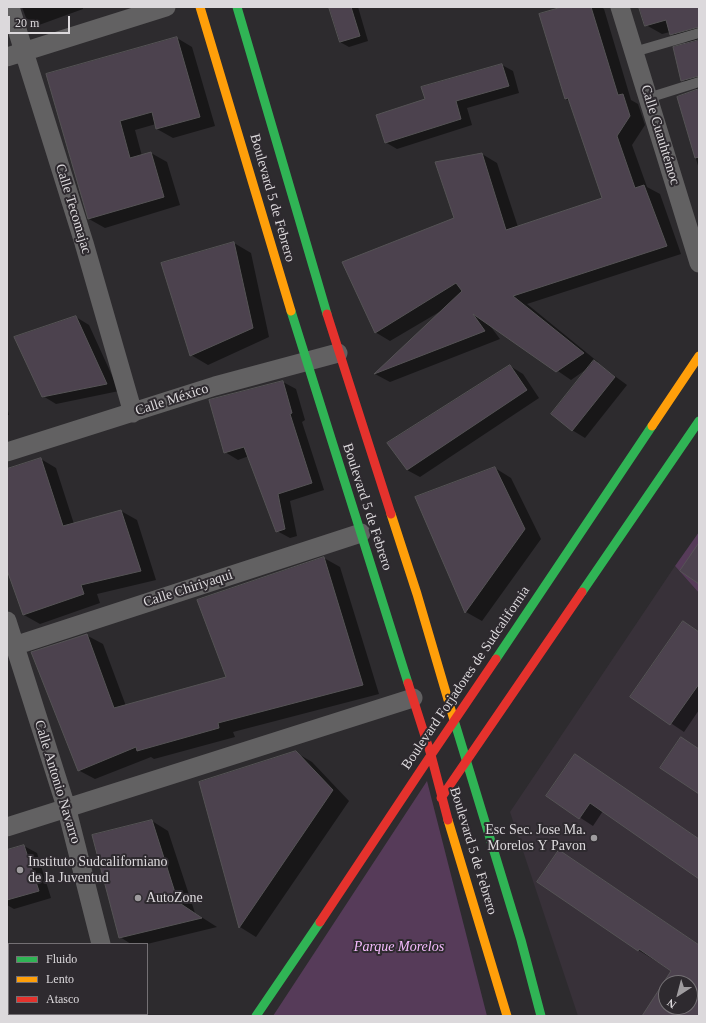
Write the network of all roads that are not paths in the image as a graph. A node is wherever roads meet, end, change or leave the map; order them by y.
1 (10, 7) edge
2 (166, 7) edge
3 (200, 7) edge
4 (237, 7) edge
5 (620, 7) edge
6 (699, 33) edge
7 (634, 52) junction
8 (16, 54) edge
9 (699, 82) edge
10 (648, 98) junction
11 (699, 263) edge
12 (338, 353) junction
13 (699, 356) edge
14 (306, 362) junction
15 (133, 413) junction
16 (699, 421) edge
17 (7, 452) edge
18 (361, 533) junction
19 (10, 632) edge
20 (413, 698) junction
21 (454, 720) junction
22 (431, 755) junction
23 (466, 762) junction
24 (441, 798) junction
25 (67, 810) junction
26 (7, 827) edge
27 (101, 943) edge
28 (256, 1016) edge
29 (507, 1016) edge
30 (541, 1016) edge

1 - 8 street, Calle Tecomajac
2 - 8 street
3 - 14 main road, Boulevard 5 de Febrero
4 - 12 main road, Boulevard 5 de Febrero
5 - 7 street, Calle Cuauhtémoc
6 - 7 lane
7 - 10 street, Calle Cuauhtémoc
8 - 15 street, Calle Tecomajac
9 - 10 lane
10 - 11 street, Calle Cuauhtémoc
12 - 14 street, Calle México
12 - 21 main road, Boulevard 5 de Febrero
13 - 21 main road, Boulevard Forjadores de Sudcalifornia
14 - 15 street, Calle México
14 - 18 main road, Boulevard 5 de Febrero
15 - 17 street, Calle México
16 - 23 main road
18 - 19 street, Calle Chiriyaqui
18 - 20 main road, Boulevard 5 de Febrero
19 - 25 street, Calle Antonio Navarro
20 - 22 main road, Boulevard 5 de Febrero
20 - 25 street
21 - 22 main road, Boulevard Forjadores de Sudcalifornia
21 - 23 main road, Boulevard 5 de Febrero
22 - 24 main road, Boulevard 5 de Febrero
22 - 28 main road, Boulevard Forjadores de Sudcalifornia
23 - 24 main road
23 - 30 main road, Boulevard 5 de Febrero
24 - 29 main road, Boulevard 5 de Febrero
25 - 26 street
25 - 27 street, Calle Antonio Navarro

